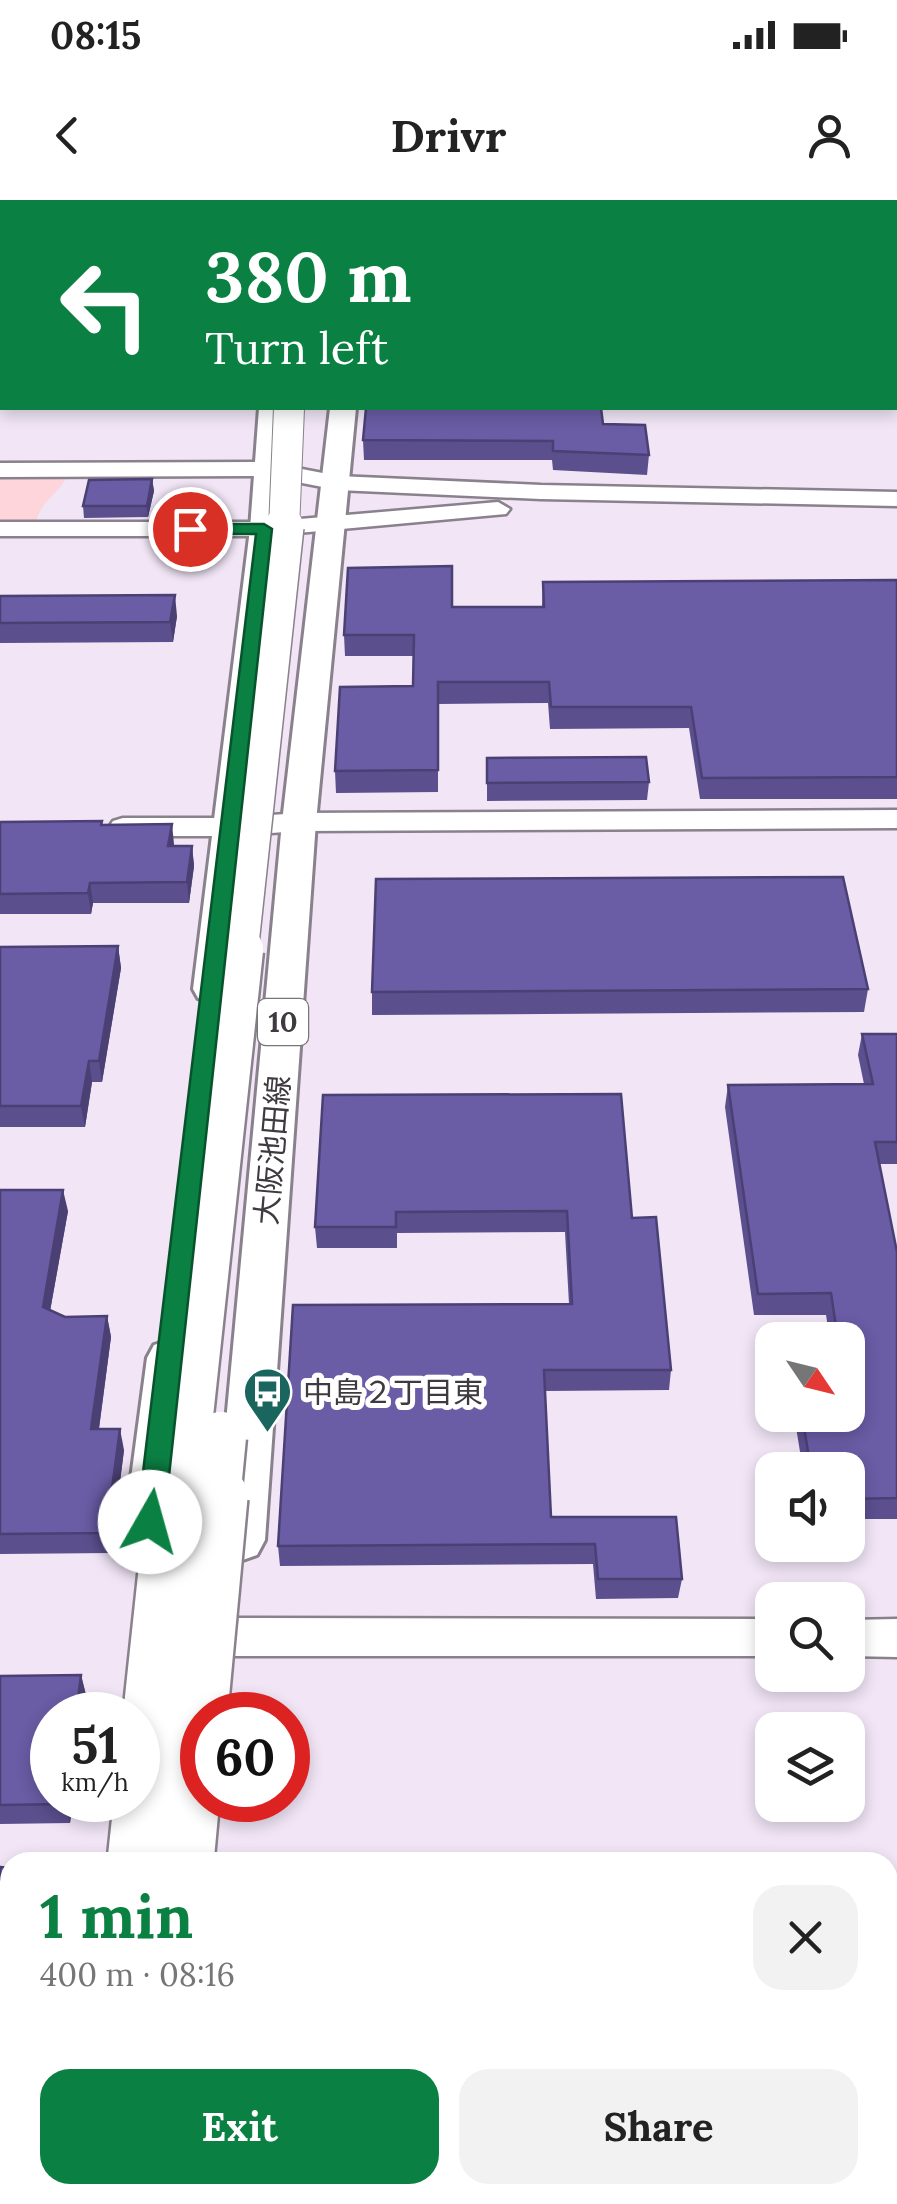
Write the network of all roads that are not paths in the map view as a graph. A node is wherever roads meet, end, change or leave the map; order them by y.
1 (272, 410) edge
2 (298, 410) edge
3 (323, 410) edge
4 (343, 410) edge
5 (274, 442) edge
6 (0, 470) edge
7 (897, 485) edge
8 (897, 499) edge
9 (787, 500) junction
10 (336, 503) junction
11 (897, 510) edge
12 (0, 529) edge
13 (264, 529) junction
14 (897, 818) edge
15 (299, 822) junction
16 (96, 828) edge
17 (231, 828) junction
18 (232, 1637) junction
19 (137, 1638) junction
20 (755, 1638) edge
21 (865, 1638) edge
22 (897, 1638) edge
23 (131, 1692) edge
24 (228, 1692) edge
25 (116, 1822) edge
26 (217, 1822) edge
27 (113, 1852) edge
28 (141, 1852) edge
29 (182, 1852) edge
30 (215, 1852) edge

1 - 5 main road
2 - 5 highway
3 - 29 highway, bridge
4 - 10 main road, 大阪池田線 / 10
5 - 6 street
5 - 10 street
5 - 13 main road
5 - 28 highway, bridge
7 - 9 street
8 - 9 street
9 - 10 street
9 - 10 street
9 - 11 street
10 - 13 street
10 - 15 main road, 大阪池田線 / 10
12 - 13 street
13 - 17 main road
14 - 15 street
15 - 17 street
15 - 18 main road, 大阪池田線 / 10
16 - 17 street
17 - 19 main road
18 - 19 street
18 - 20 street
18 - 24 main road, 大阪池田線 / 10
19 - 23 main road
21 - 22 street
25 - 27 main road
26 - 30 main road

